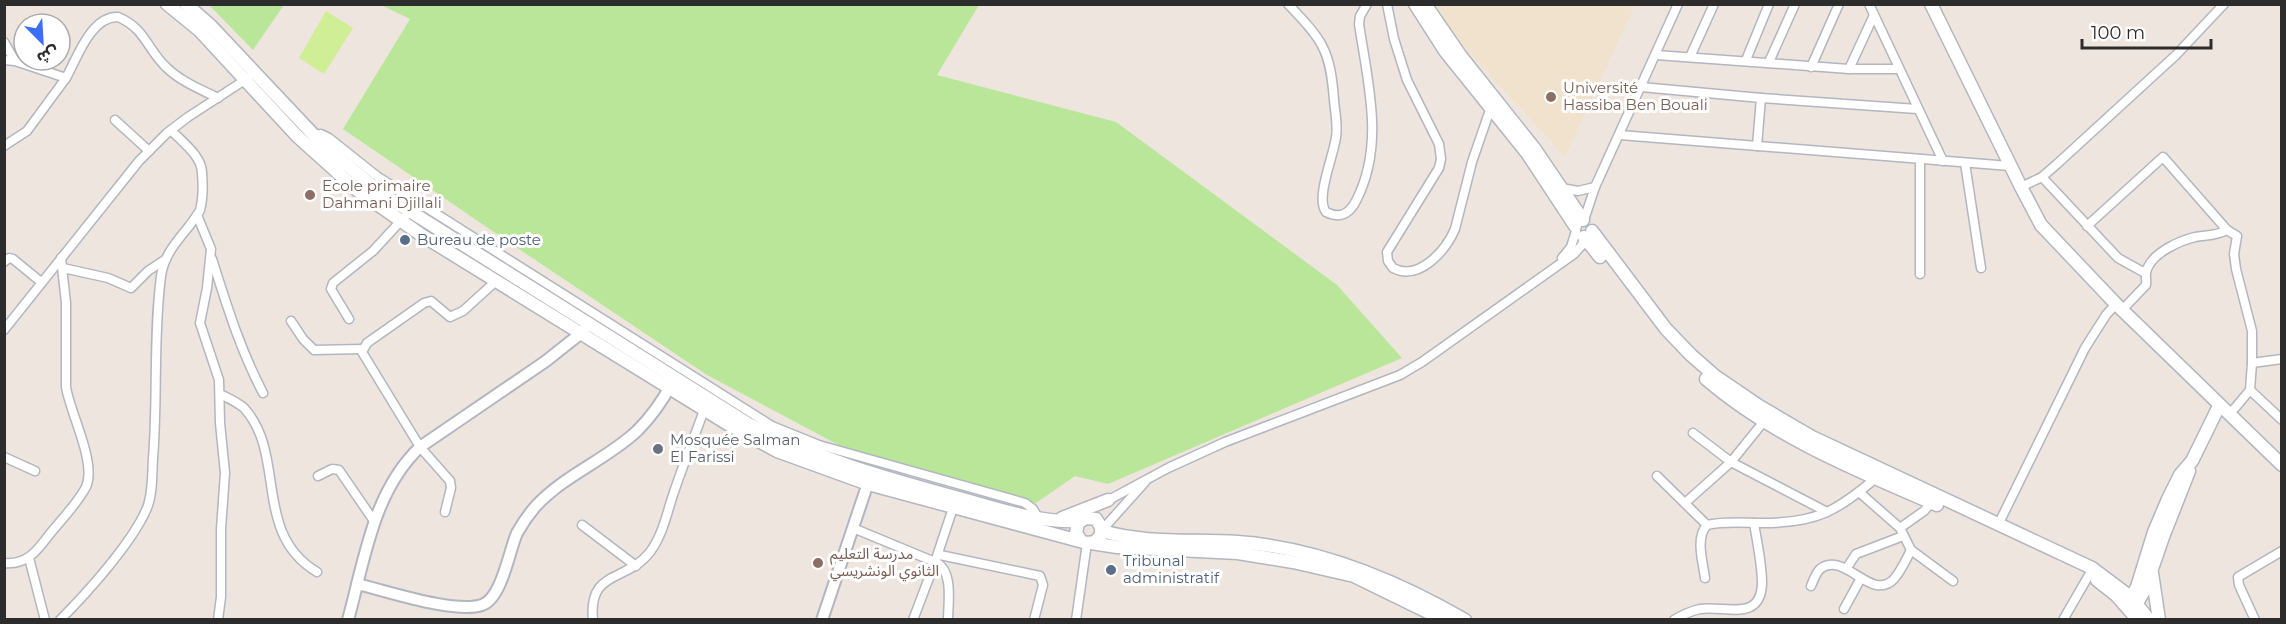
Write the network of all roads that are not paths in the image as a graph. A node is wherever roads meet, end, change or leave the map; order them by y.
1 (167, 4) edge
2 (186, 4) edge
3 (1288, 4) edge
4 (1367, 4) edge
5 (1387, 4) edge
6 (1415, 4) edge
7 (1425, 4) edge
8 (1678, 4) edge
9 (1714, 4) edge
10 (1769, 4) edge
11 (1795, 4) edge
12 (1839, 4) edge
13 (1869, 4) edge
14 (1931, 4) edge
15 (2224, 4) edge
16 (1874, 15) junction
17 (4, 42) edge
18 (1656, 54) junction
19 (12, 56) edge
20 (1690, 57) junction
21 (1746, 60) junction
22 (1769, 62) junction
23 (1811, 67) junction
24 (1849, 69) junction
25 (1899, 69) junction
26 (48, 72) edge
27 (255, 72) junction
28 (66, 78) junction
29 (245, 81) junction
30 (1641, 87) junction
31 (218, 98) junction
32 (1761, 98) junction
33 (1493, 103) junction
34 (1917, 109) junction
35 (116, 120) dead end
36 (171, 130) junction
37 (1620, 135) junction
38 (309, 139) junction
39 (5, 145) edge
40 (1757, 146) junction
41 (1530, 150) junction
42 (149, 151) junction
43 (1920, 160) junction
44 (1943, 162) junction
45 (1965, 163) junction
46 (2010, 166) junction
47 (2042, 177) junction
48 (1595, 187) junction
49 (2021, 187) junction
50 (1561, 188) junction
51 (197, 215) junction
52 (405, 217) junction
53 (2087, 226) junction
54 (1583, 229) junction
55 (2227, 230) junction
56 (211, 256) junction
57 (61, 258) junction
58 (166, 259) junction
59 (4, 262) edge
60 (63, 268) junction
61 (1981, 268) dead end
62 (2145, 273) junction
63 (1920, 274) dead end
64 (496, 281) junction
65 (41, 282) junction
66 (2119, 307) junction
67 (349, 319) dead end
68 (291, 321) dead end
69 (588, 324) junction
70 (4, 330) edge
71 (1663, 331) junction
72 (362, 349) junction
73 (2282, 359) edge
74 (2252, 363) junction
75 (672, 383) junction
76 (2250, 390) junction
77 (264, 393) dead end
78 (220, 394) junction
79 (2219, 406) junction
80 (704, 410) junction
81 (2229, 415) junction
82 (1765, 420) junction
83 (2282, 420) edge
84 (1693, 433) dead end
85 (420, 447) junction
86 (4, 457) edge
87 (2192, 461) junction
88 (1731, 462) junction
89 (2282, 465) edge
90 (35, 471) dead end
91 (1880, 474) junction
92 (318, 476) dead end
93 (1658, 476) dead end
94 (869, 479) junction
95 (1147, 480) junction
96 (1859, 492) junction
97 (1108, 500) junction
98 (1685, 502) junction
99 (1931, 503) junction
100 (953, 508) junction
101 (445, 512) dead end
102 (1827, 513) junction
103 (1083, 519) junction
104 (1039, 520) junction
105 (374, 521) junction
106 (1052, 522) junction
107 (1754, 523) junction
108 (582, 525) dead end
109 (1707, 525) junction
110 (1998, 525) junction
111 (853, 528) junction
112 (1102, 531) junction
113 (1902, 532) junction
114 (1086, 543) junction
115 (1911, 550) junction
116 (2282, 551) edge
117 (29, 558) junction
118 (938, 559) junction
119 (4, 563) edge
120 (636, 566) junction
121 (1846, 569) junction
122 (2152, 570) junction
123 (317, 572) dead end
124 (2089, 575) junction
125 (2140, 576) junction
126 (1705, 578) dead end
127 (1862, 578) junction
128 (1377, 581) junction
129 (1953, 581) dead end
130 (357, 584) junction
131 (1810, 586) dead end
132 (2118, 586) junction
133 (2133, 607) edge
134 (1844, 609) dead end
135 (2066, 618) edge
136 (45, 620) edge
137 (60, 620) edge
138 (218, 620) edge
139 (348, 620) edge
140 (593, 620) edge
141 (822, 620) edge
142 (913, 620) edge
143 (948, 620) edge
144 (1034, 620) edge
145 (1076, 620) edge
146 (1444, 620) edge
147 (1465, 620) edge
148 (1674, 620) edge
149 (2149, 620) edge
150 (2159, 620) edge
151 (2255, 620) edge

1 - 29 main road
2 - 27 main road
3 - 4 street
5 - 33 street
6 - 33 main road
7 - 33 main road
8 - 18 street
9 - 20 street
10 - 21 street
11 - 22 street
12 - 23 street
13 - 16 street
14 - 46 main road
15 - 47 street
16 - 24 street
16 - 25 street
17 - 19 street
18 - 20 street
18 - 30 street
20 - 21 street
21 - 22 street
22 - 23 street
23 - 24 street
24 - 25 street
25 - 34 street
26 - 28 street
27 - 29 street
27 - 38 main road
28 - 31 street
28 - 39 street
29 - 31 street
29 - 38 main road
30 - 32 street
30 - 37 street
31 - 36 street
32 - 34 street
32 - 40 street
33 - 41 main road
34 - 44 street
35 - 42 street
36 - 42 street
36 - 51 street
37 - 40 street
37 - 48 street
38 - 52 main road
38 - 69 street
40 - 43 street
41 - 50 main road
41 - 54 main road
42 - 57 street
43 - 44 street
43 - 63 street
44 - 45 street
45 - 46 street
45 - 61 street
46 - 49 main road
47 - 49 street
47 - 53 street
48 - 50 street
48 - 54 street
49 - 66 main road
50 - 54 main road
51 - 56 street
51 - 58 street
52 - 64 main road
52 - 67 street
52 - 69 main road
53 - 55 street
53 - 62 street
54 - 71 main road
54 - 95 street
55 - 62 street
55 - 74 street
56 - 77 street
56 - 78 street
57 - 60 street
57 - 65 street
58 - 60 street
58 - 137 street
59 - 65 street
60 - 117 street
62 - 66 street
64 - 69 main road
64 - 72 street
65 - 70 street
66 - 79 main road
66 - 110 street
68 - 72 street
69 - 75 main road
69 - 85 street
69 - 104 street
71 - 82 main road
71 - 91 main road
72 - 85 street
73 - 74 street
74 - 76 street
75 - 80 main road
75 - 94 main road
75 - 130 street
76 - 81 street
76 - 83 street
78 - 123 street
78 - 138 street
79 - 81 main road
79 - 87 main road
80 - 94 main road
80 - 120 street
81 - 89 main road
82 - 88 street
82 - 91 main road
84 - 88 street
85 - 101 street
85 - 105 street
86 - 90 street
87 - 122 main road
87 - 125 main road
88 - 98 street
88 - 102 street
91 - 96 street
91 - 99 main road
91 - 110 main road
92 - 105 street
93 - 98 street
94 - 100 main road
94 - 104 main road
94 - 111 street
95 - 97 street
95 - 112 street
96 - 102 street
96 - 113 street
97 - 103 street
97 - 106 main road
98 - 109 street
99 - 113 street
99 - 124 main road
100 - 114 main road
100 - 118 street
102 - 107 street
103 - 106 main road
103 - 112 main road
103 - 114 main road
104 - 106 main road
105 - 130 street
107 - 109 street
107 - 148 street
108 - 120 street
109 - 126 street
110 - 132 main road
111 - 118 street
111 - 141 street
112 - 114 main road
112 - 128 main road
113 - 115 street
113 - 121 street
114 - 128 main road
114 - 145 street
115 - 127 street
115 - 129 street
116 - 151 street
117 - 119 street
117 - 136 street
118 - 142 street
118 - 143 street
118 - 144 street
120 - 140 street
121 - 127 street
121 - 131 street
122 - 133 main road
122 - 150 main road
124 - 133 main road
124 - 135 street
125 - 132 main road
125 - 133 main road
127 - 134 street
128 - 146 main road
128 - 147 main road
130 - 139 street
132 - 133 main road
133 - 149 main road

